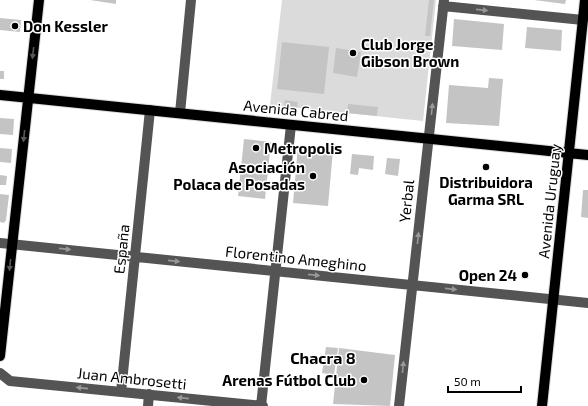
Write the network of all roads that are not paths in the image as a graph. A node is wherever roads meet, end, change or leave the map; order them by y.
1 (39, 0) edge
2 (190, 0) edge
3 (585, 0) edge
4 (443, 3) edge
5 (585, 15) edge
6 (0, 94) edge
7 (28, 97) junction
8 (150, 110) junction
9 (180, 113) junction
10 (291, 124) junction
11 (428, 140) junction
12 (569, 153) junction
13 (588, 155) edge
14 (0, 242) edge
15 (12, 244) junction
16 (135, 257) junction
17 (275, 271) junction
18 (412, 285) junction
19 (554, 300) junction
20 (588, 304) edge
21 (0, 356) edge
22 (0, 373) edge
23 (121, 392) junction
24 (149, 394) junction
25 (148, 406) edge
26 (262, 406) edge
27 (399, 406) edge
28 (542, 406) edge

1 -> 7 main road
2 - 9 street
3 - 5 main road, Avenida Uruguay
4 -> 5 street
11 -> 4 street, Yerbal
5 - 12 main road, Avenida Uruguay
6 - 7 main road, Avenida Cabred
7 - 8 main road, Avenida Cabred
7 -> 15 main road
8 - 9 main road, Avenida Cabred
8 - 16 street, España
9 - 10 main road, Avenida Cabred
10 - 11 main road, Avenida Cabred
10 - 17 street
11 - 12 main road, Avenida Cabred
18 -> 11 street, Yerbal
12 - 13 main road, Avenida Cabred
12 - 19 main road, Avenida Uruguay
14 - 15 street, Florentino Ameghino
15 -> 16 street, Florentino Ameghino
15 -> 21 main road
16 -> 17 street, Florentino Ameghino
16 - 23 street, España
17 -> 18 street, Florentino Ameghino
17 - 26 street
18 -> 19 street, Florentino Ameghino
27 -> 18 street, Yerbal
19 - 20 street, Florentino Ameghino
19 - 28 main road, Avenida Uruguay
23 -> 22 street, Juan Ambrosetti
23 - 24 street, Juan Ambrosetti
24 - 25 street
26 -> 24 street, Juan Ambrosetti

